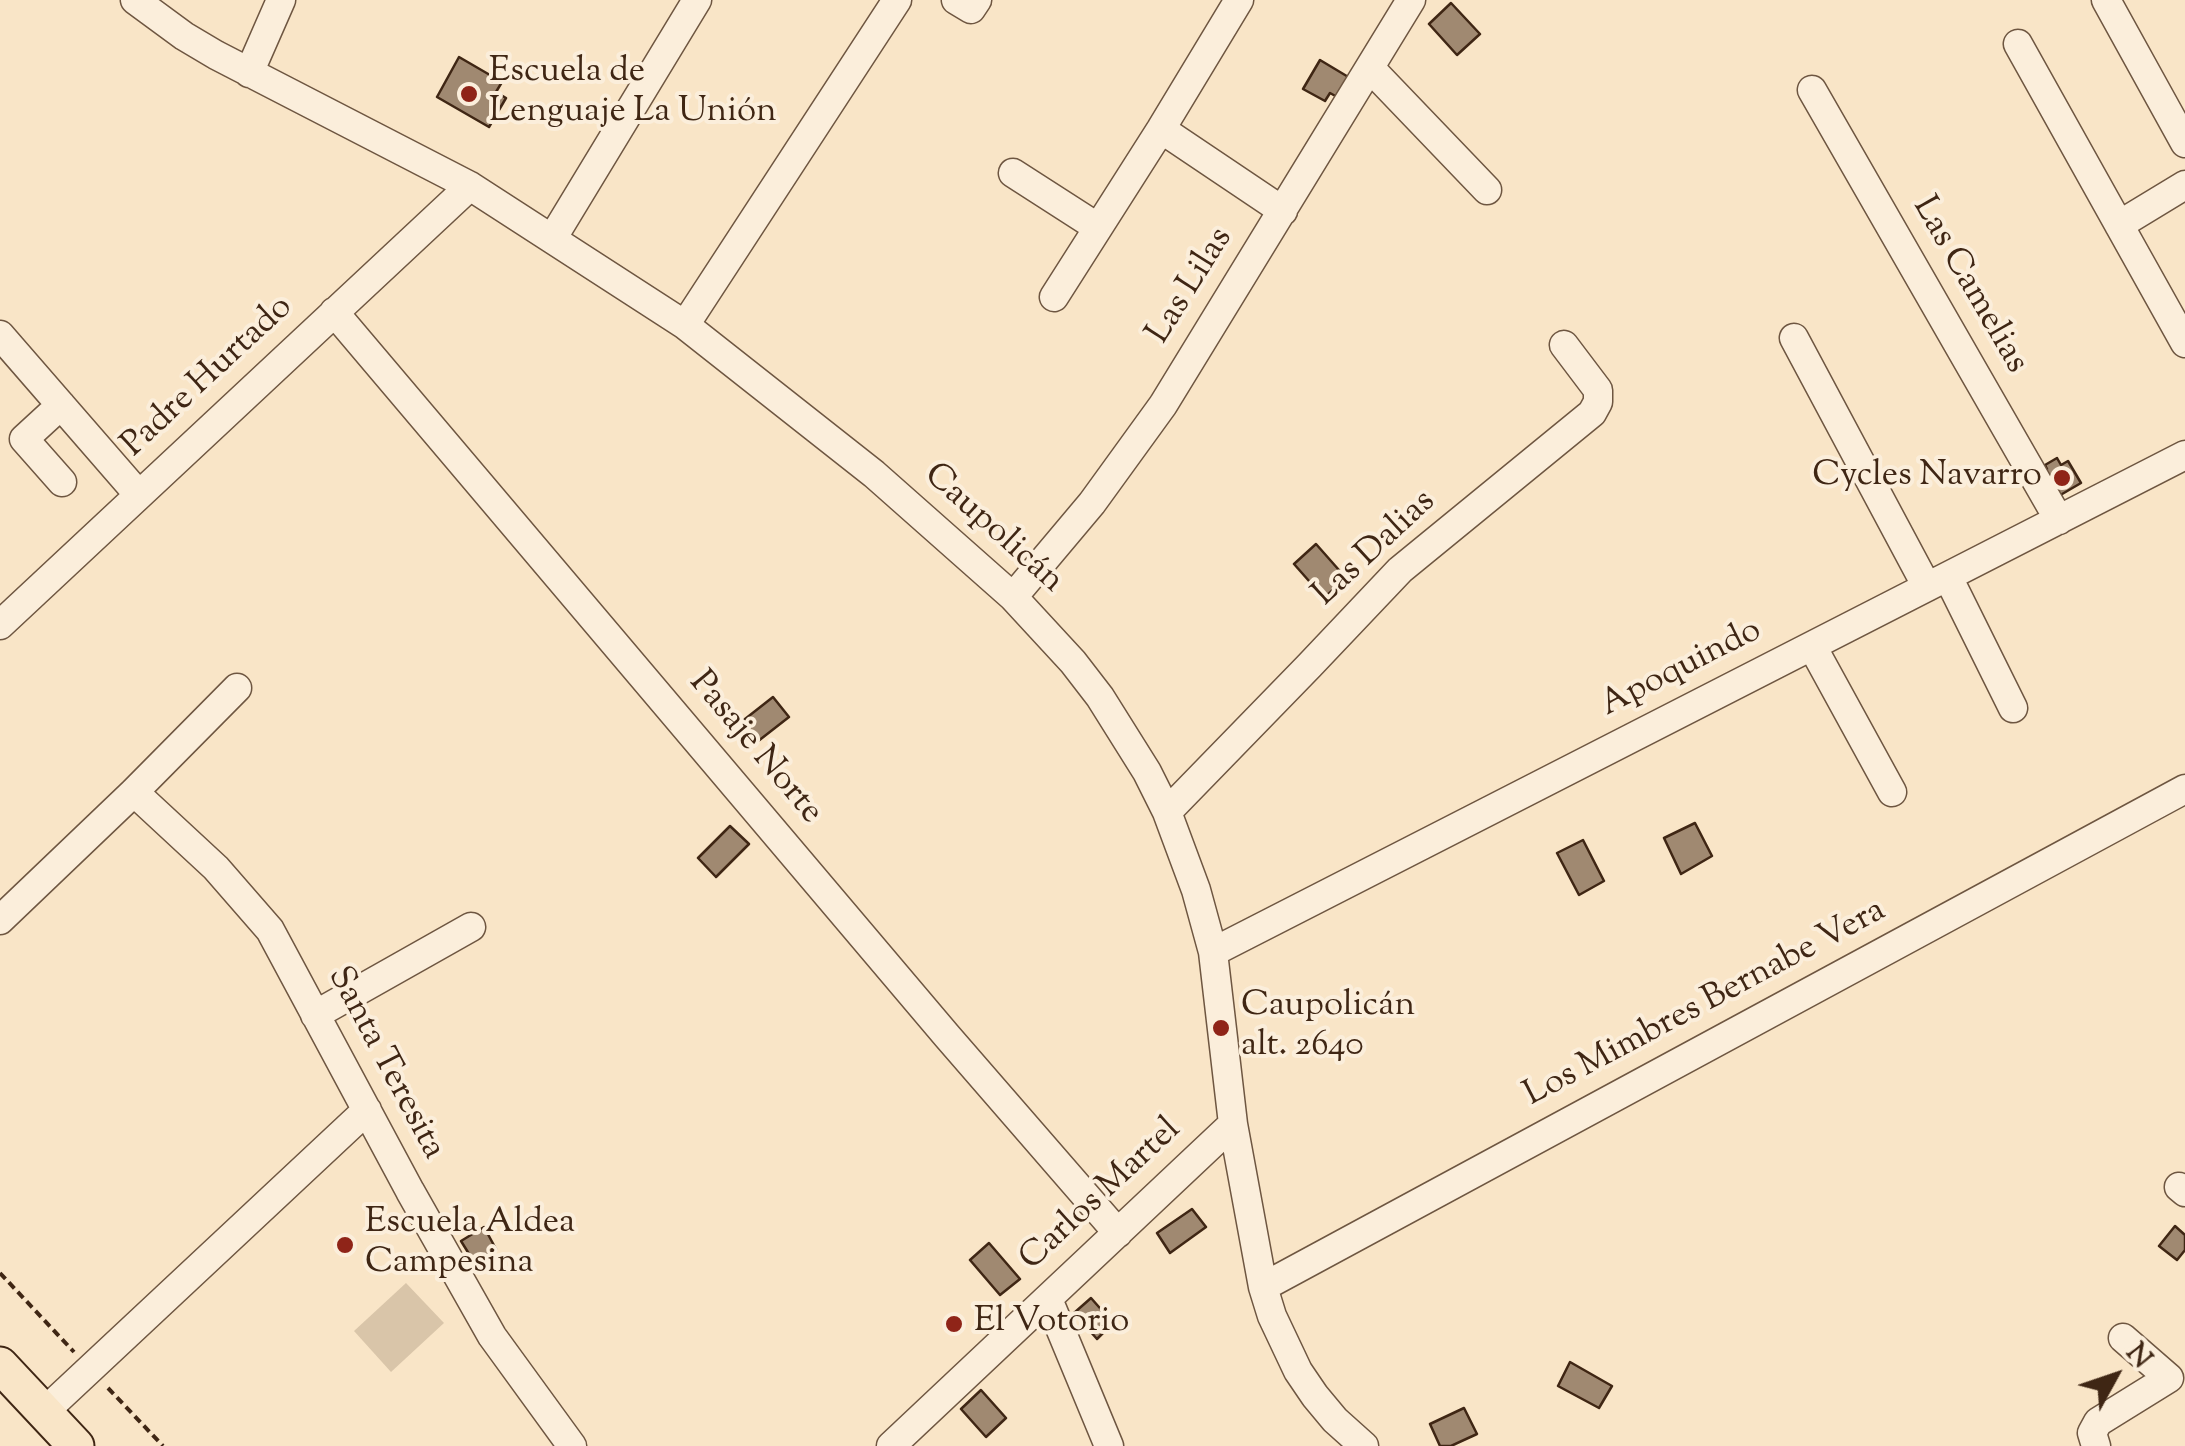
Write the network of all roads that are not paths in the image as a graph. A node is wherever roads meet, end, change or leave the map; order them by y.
1 (135, 0) edge
2 (281, 0) edge
3 (698, 0) edge
4 (897, 0) edge
5 (956, 0) edge
6 (977, 0) edge
7 (1239, 0) edge
8 (1411, 0) edge
9 (2106, 0) edge
10 (2018, 44) dead end
11 (1370, 68) junction
12 (249, 73) junction
13 (1812, 90) dead end
14 (1161, 129) junction
15 (2185, 144) edge
16 (1013, 173) dead end
17 (2185, 185) edge
18 (470, 186) junction
19 (1487, 190) dead end
20 (1283, 211) junction
21 (2120, 225) junction
22 (1097, 227) junction
23 (552, 239) junction
24 (1054, 297) dead end
25 (334, 312) junction
26 (685, 325) junction
27 (0, 335) edge
28 (1794, 338) dead end
29 (2185, 343) edge
30 (1564, 345) dead end
31 (61, 405) junction
32 (2185, 455) edge
33 (62, 482) dead end
34 (139, 495) junction
35 (2058, 520) junction
36 (1937, 582) junction
37 (1013, 597) junction
38 (0, 625) edge
39 (1812, 646) junction
40 (238, 688) dead end
41 (2013, 708) dead end
42 (2185, 789) edge
43 (134, 792) junction
44 (1892, 792) dead end
45 (1166, 812) junction
46 (0, 920) edge
47 (472, 926) dead end
48 (1213, 952) junction
49 (315, 1015) junction
50 (367, 1110) junction
51 (1234, 1124) junction
52 (1118, 1233) junction
53 (1263, 1288) junction
54 (1048, 1299) junction
55 (2123, 1338) dead end
56 (0, 1365) edge
57 (44, 1412) junction
58 (76, 1446) edge
59 (572, 1446) edge
60 (891, 1446) edge
61 (1109, 1446) edge
62 (1364, 1446) edge
63 (2096, 1446) edge

1 - 12 street, Caupolicán
2 - 12 street
3 - 23 street
4 - 26 street
5 - 6 street
7 - 14 street
8 - 11 street, Las Lilas
9 - 15 street
10 - 21 street
11 - 19 street
11 - 20 street, Las Lilas
12 - 18 street, Caupolicán
13 - 35 street, Las Camelias
14 - 20 street
14 - 22 street
16 - 22 street
17 - 21 street
18 - 23 street, Caupolicán
18 - 25 street, Padre Hurtado
20 - 37 street, Las Lilas
21 - 29 street
22 - 24 street
23 - 26 street, Caupolicán
25 - 34 street, Padre Hurtado
25 - 52 street, Pasaje Norte
26 - 37 street, Caupolicán
27 - 31 street
28 - 36 street
30 - 45 street, Las Dalias
31 - 33 street
31 - 34 street
32 - 35 street, Apoquindo
34 - 38 street, Padre Hurtado
35 - 36 street, Apoquindo
36 - 39 street, Apoquindo
36 - 41 street
37 - 45 street, Caupolicán
39 - 44 street
39 - 48 street, Apoquindo
40 - 43 street
42 - 53 street, Los Mimbres Bernabe Vera
43 - 46 street
43 - 49 street, Santa Teresita
45 - 48 street, Caupolicán
47 - 49 street
48 - 51 street, Caupolicán
49 - 50 street, Santa Teresita
50 - 57 street
50 - 59 street, Santa Teresita
51 - 52 street, Carlos Martel
51 - 53 street, Caupolicán
52 - 54 street, Carlos Martel
53 - 62 street, Caupolicán
54 - 60 street, Carlos Martel
54 - 61 street
55 - 63 street
56 - 57 main road
57 - 58 main road

